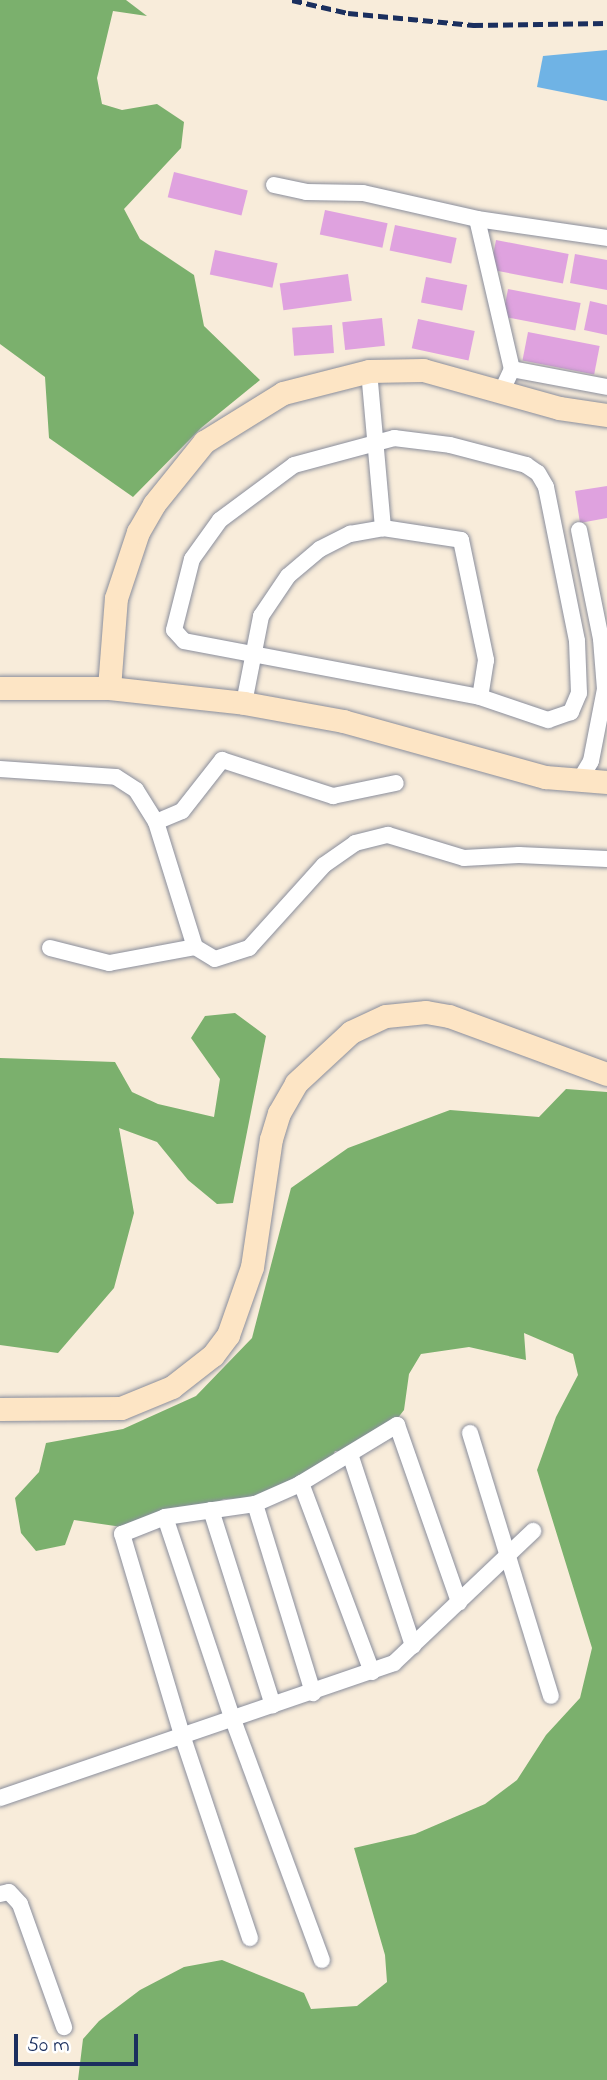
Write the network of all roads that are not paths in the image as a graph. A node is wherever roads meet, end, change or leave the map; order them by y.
1 (274, 185) dead end
2 (477, 219) junction
3 (607, 238) edge
4 (512, 369) junction
5 (369, 371) junction
6 (607, 387) edge
7 (502, 390) junction
8 (607, 415) edge
9 (376, 440) junction
10 (383, 528) junction
11 (579, 530) dead end
12 (253, 650) junction
13 (0, 688) edge
14 (109, 688) junction
15 (480, 697) junction
16 (244, 703) junction
17 (592, 767) edge
18 (0, 769) edge
19 (607, 782) edge
20 (396, 783) dead end
21 (156, 822) junction
22 (607, 859) edge
23 (195, 947) junction
24 (50, 948) dead end
25 (607, 1074) edge
26 (0, 1409) edge
27 (470, 1433) dead end
28 (351, 1454) junction
29 (301, 1483) junction
30 (255, 1504) junction
31 (211, 1510) junction
32 (165, 1517) junction
33 (533, 1531) dead end
34 (506, 1558) junction
35 (459, 1602) junction
36 (413, 1646) junction
37 (372, 1672) junction
38 (313, 1693) junction
39 (551, 1696) dead end
40 (274, 1705) junction
41 (232, 1717) junction
42 (182, 1735) junction
43 (0, 1798) edge
44 (0, 1894) edge
45 (250, 1938) dead end
46 (322, 1960) dead end
47 (64, 2027) dead end

1 - 2 street
2 - 3 street
2 - 4 street
4 - 6 street
4 - 7 street
5 - 7 street
5 - 9 street
5 - 14 street
7 - 8 street
9 - 10 street
9 - 12 street
9 - 15 street
10 - 12 street
10 - 15 street
11 - 17 street
12 - 15 street
12 - 16 street
13 - 14 street
14 - 16 street
16 - 17 street
17 - 19 street
18 - 21 street
20 - 21 street
21 - 23 street
22 - 23 street
23 - 24 street
25 - 26 street
27 - 34 street
28 - 29 street
28 - 35 street
28 - 36 street
29 - 30 street
29 - 37 street
30 - 31 street
30 - 38 street
31 - 32 street
31 - 40 street
32 - 41 street
32 - 42 street
33 - 34 street
34 - 35 street
34 - 39 street
35 - 36 street
36 - 37 street
37 - 38 street
38 - 40 street
40 - 41 street
41 - 42 street
41 - 46 street
42 - 43 street
42 - 45 street
44 - 47 street

